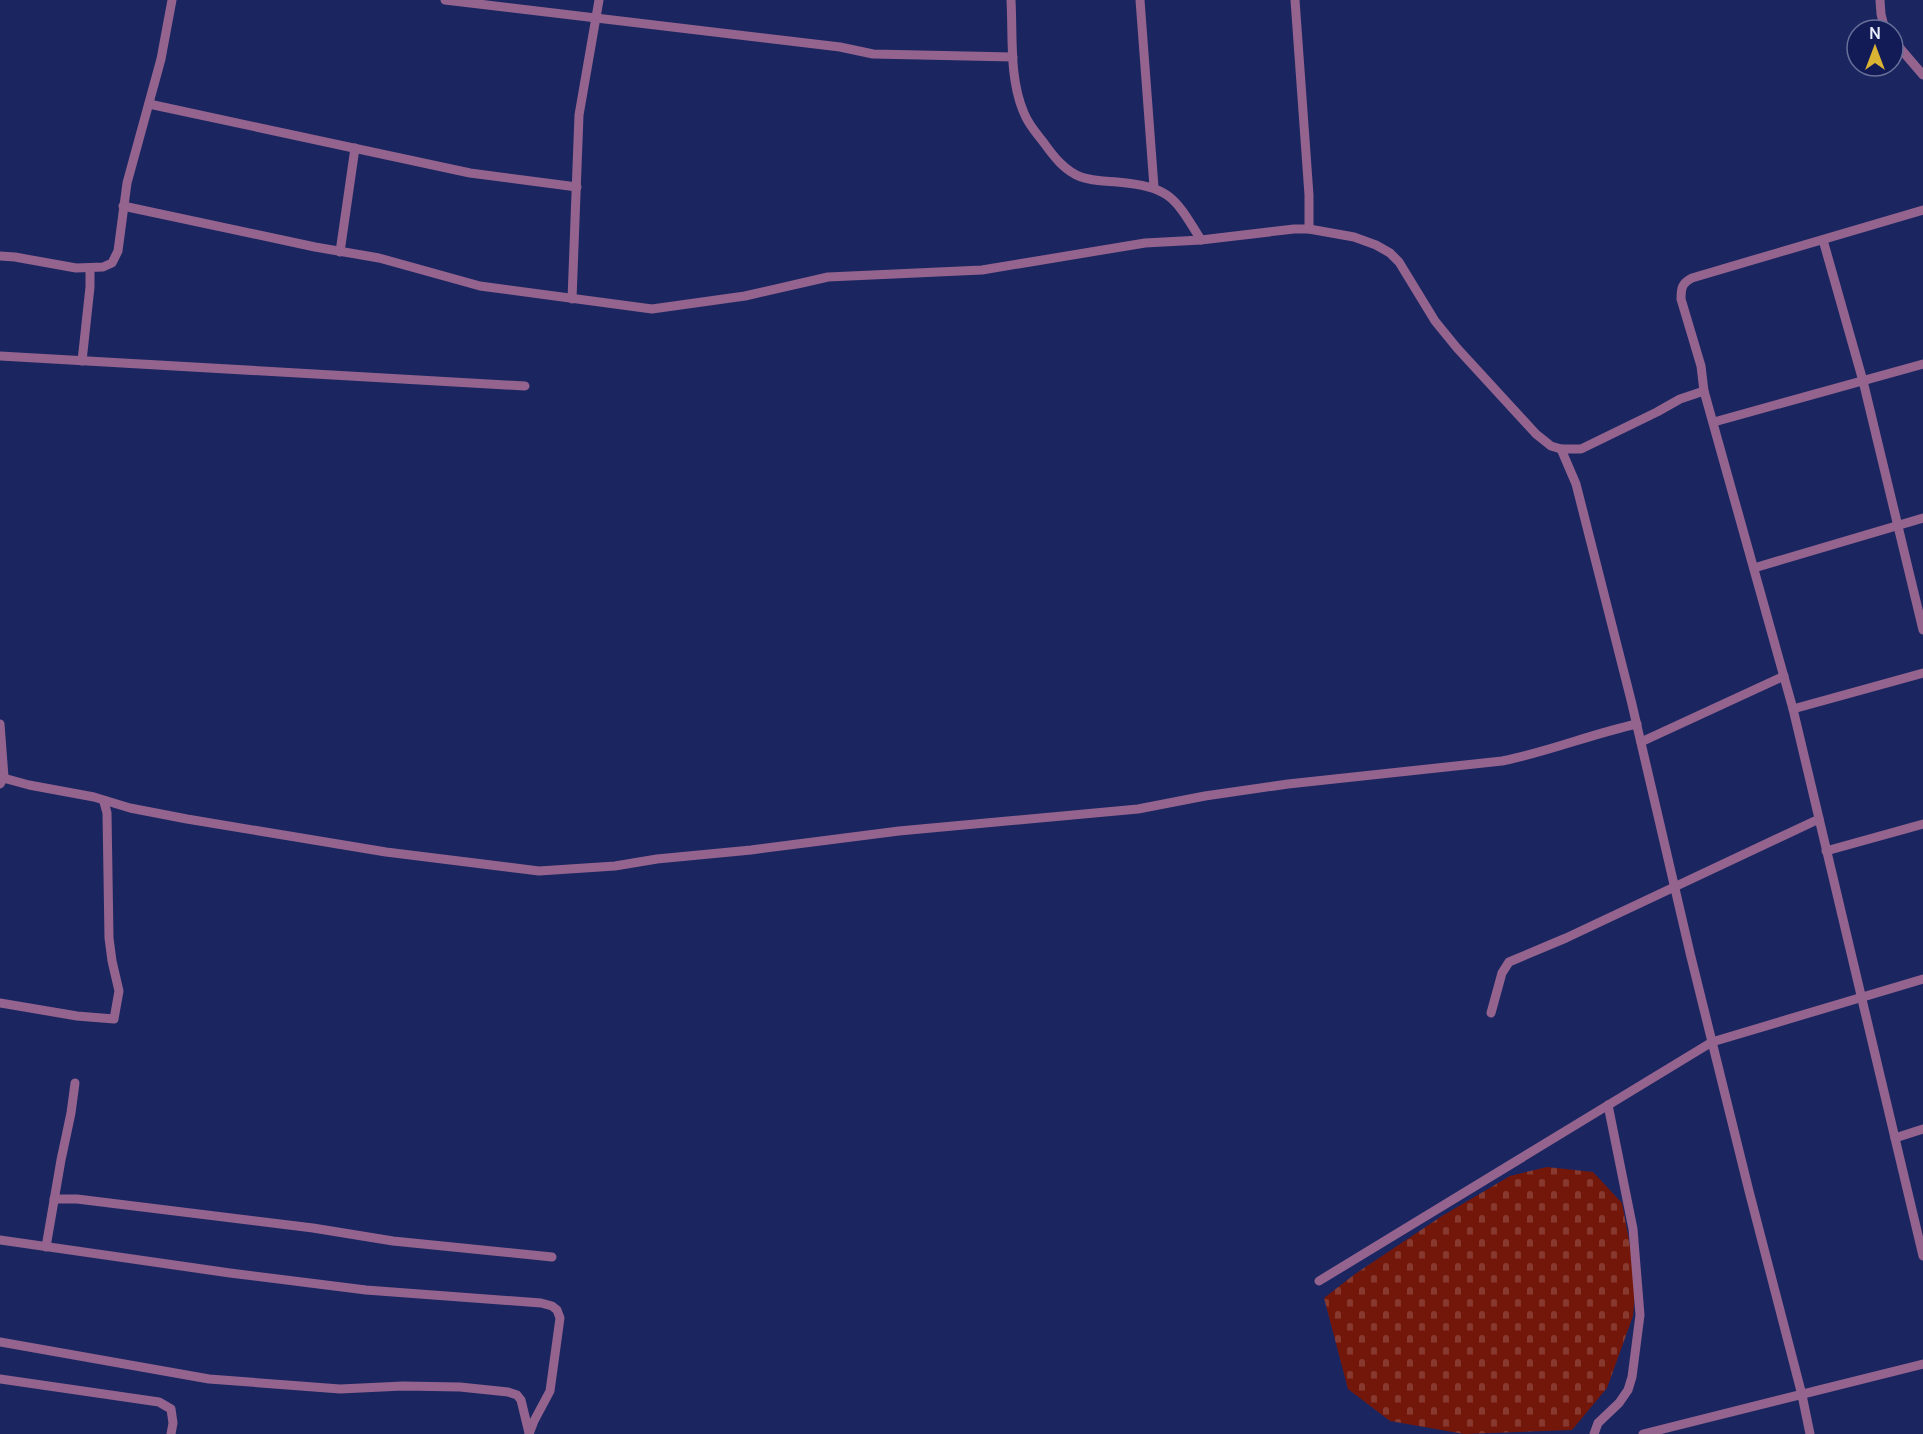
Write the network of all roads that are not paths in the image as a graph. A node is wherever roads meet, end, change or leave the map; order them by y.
1 (172, 0) edge
2 (446, 0) edge
3 (599, 0) edge
4 (1011, 0) edge
5 (1140, 0) edge
6 (1295, 0) edge
7 (1880, 0) edge
8 (597, 17) junction
9 (1882, 18) edge
10 (1905, 54) edge
11 (1013, 57) junction
12 (1923, 75) edge
13 (149, 104) junction
14 (355, 148) junction
15 (577, 187) junction
16 (1154, 187) junction
17 (123, 206) junction
18 (1923, 210) edge
19 (1310, 229) junction
20 (1201, 240) junction
21 (1823, 240) junction
22 (339, 252) junction
23 (0, 256) edge
24 (90, 268) junction
25 (572, 299) junction
26 (0, 356) edge
27 (82, 361) junction
28 (1923, 364) edge
29 (1863, 381) junction
30 (525, 386) dead end
31 (1704, 391) junction
32 (1714, 422) junction
33 (1561, 449) junction
34 (1923, 518) edge
35 (1896, 525) junction
36 (1754, 568) junction
37 (1923, 630) edge
38 (1923, 673) edge
39 (1784, 676) junction
40 (1793, 709) junction
41 (0, 724) edge
42 (1637, 724) junction
43 (1641, 742) junction
44 (1, 779) edge
45 (104, 802) junction
46 (1819, 819) junction
47 (1923, 824) edge
48 (1826, 851) junction
49 (1675, 887) junction
50 (1923, 980) edge
51 (1861, 998) junction
52 (0, 1003) edge
53 (1491, 1013) dead end
54 (1712, 1042) junction
55 (75, 1083) dead end
56 (1608, 1105) junction
57 (1923, 1129) edge
58 (1895, 1138) junction
59 (54, 1199) junction
60 (0, 1240) edge
61 (46, 1247) junction
62 (552, 1257) dead end
63 (1923, 1257) edge
64 (1319, 1281) dead end
65 (0, 1342) edge
66 (1923, 1364) edge
67 (0, 1379) edge
68 (1802, 1395) junction
69 (529, 1433) edge
70 (171, 1434) edge
71 (1593, 1434) edge
72 (1642, 1434) edge
73 (1810, 1434) edge

1 - 13 street
2 - 8 street
3 - 8 street
4 - 11 street
5 - 16 street
6 - 19 street
7 - 9 street
8 - 11 street
8 - 15 street
10 - 12 street
11 - 16 street
13 - 14 street
13 - 17 street
14 - 15 street
14 - 22 street
15 - 25 street
16 - 20 street
17 - 22 street
17 - 24 street
18 - 21 street
19 - 20 street
19 - 33 street
20 - 25 street
21 - 29 street
21 - 31 street
22 - 25 street
23 - 24 street
24 - 27 street
26 - 27 street
27 - 30 street
28 - 29 street
29 - 32 street
29 - 35 street
31 - 32 street
31 - 33 street
32 - 36 street
33 - 42 street
34 - 35 street
35 - 36 street
35 - 37 street
36 - 39 street
38 - 40 street
39 - 40 street
39 - 43 street
40 - 46 street
41 - 44 street
42 - 43 street
42 - 45 street
43 - 49 street
44 - 45 street
45 - 52 street
46 - 48 street
46 - 49 street
47 - 48 street
48 - 51 street
49 - 53 street
49 - 54 street
50 - 51 street
51 - 54 street
51 - 58 street
54 - 56 street
54 - 68 street
55 - 59 street
56 - 64 street
56 - 71 street
57 - 58 street
58 - 63 street
59 - 61 street
59 - 62 street
60 - 61 street
61 - 69 street
65 - 69 street
66 - 68 street
67 - 70 street
68 - 72 street
68 - 73 street

